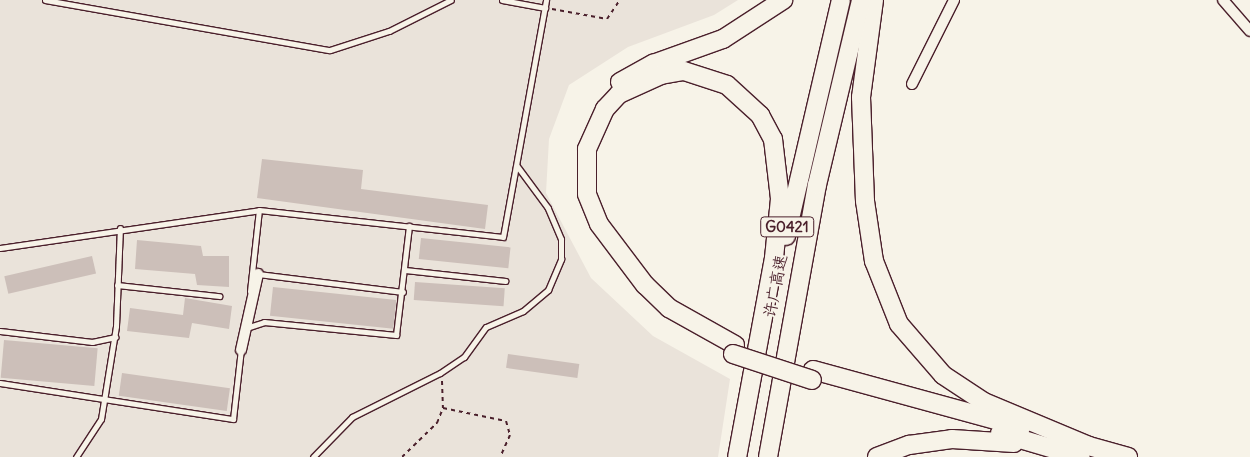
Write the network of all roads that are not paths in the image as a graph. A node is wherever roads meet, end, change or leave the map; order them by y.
1 (45, 0) edge
2 (451, 0) edge
3 (502, 0) edge
4 (546, 0) edge
5 (783, 0) edge
6 (841, 0) edge
7 (861, 0) edge
8 (874, 0) edge
9 (954, 0) edge
10 (1223, 0) edge
11 (545, 8) junction
12 (1250, 31) edge
13 (912, 84) dead end
14 (517, 166) junction
15 (259, 210) junction
16 (409, 226) junction
17 (120, 228) junction
18 (0, 248) edge
19 (405, 270) junction
20 (258, 274) joint
21 (505, 281) dead end
22 (117, 285) junction
23 (403, 292) junction
24 (219, 296) dead end
25 (248, 327) junction
26 (0, 331) edge
27 (114, 336) junction
28 (241, 350) junction
29 (734, 350) junction
30 (812, 375) junction
31 (0, 383) edge
32 (104, 397) junction
33 (1078, 452) edge
34 (76, 457) edge
35 (313, 457) edge
36 (737, 457) edge
37 (745, 457) edge
38 (768, 457) edge
39 (877, 457) edge
40 (1128, 457) edge

1 - 2 lane
3 - 11 lane
4 - 11 lane
5 - 29 highway
6 - 37 highway, 许广高速 / G0421
7 - 38 highway, 许广高速 / G0421
8 - 33 highway
9 - 13 street
10 - 12 street
11 - 14 lane
14 - 16 lane
14 - 35 lane
15 - 16 lane
15 - 17 lane
15 - 28 lane
16 - 19 lane
17 - 18 lane
17 - 22 lane
19 - 21 lane
19 - 23 lane
20 - 23 lane
20 - 25 street
22 - 24 lane
22 - 27 lane
23 - 25 lane
25 - 28 street
26 - 27 lane
27 - 32 lane
28 - 32 lane
29 - 30 highway
29 - 36 highway
30 - 33 highway
30 - 33 highway
31 - 32 lane
32 - 34 lane
33 - 39 highway
33 - 40 highway

